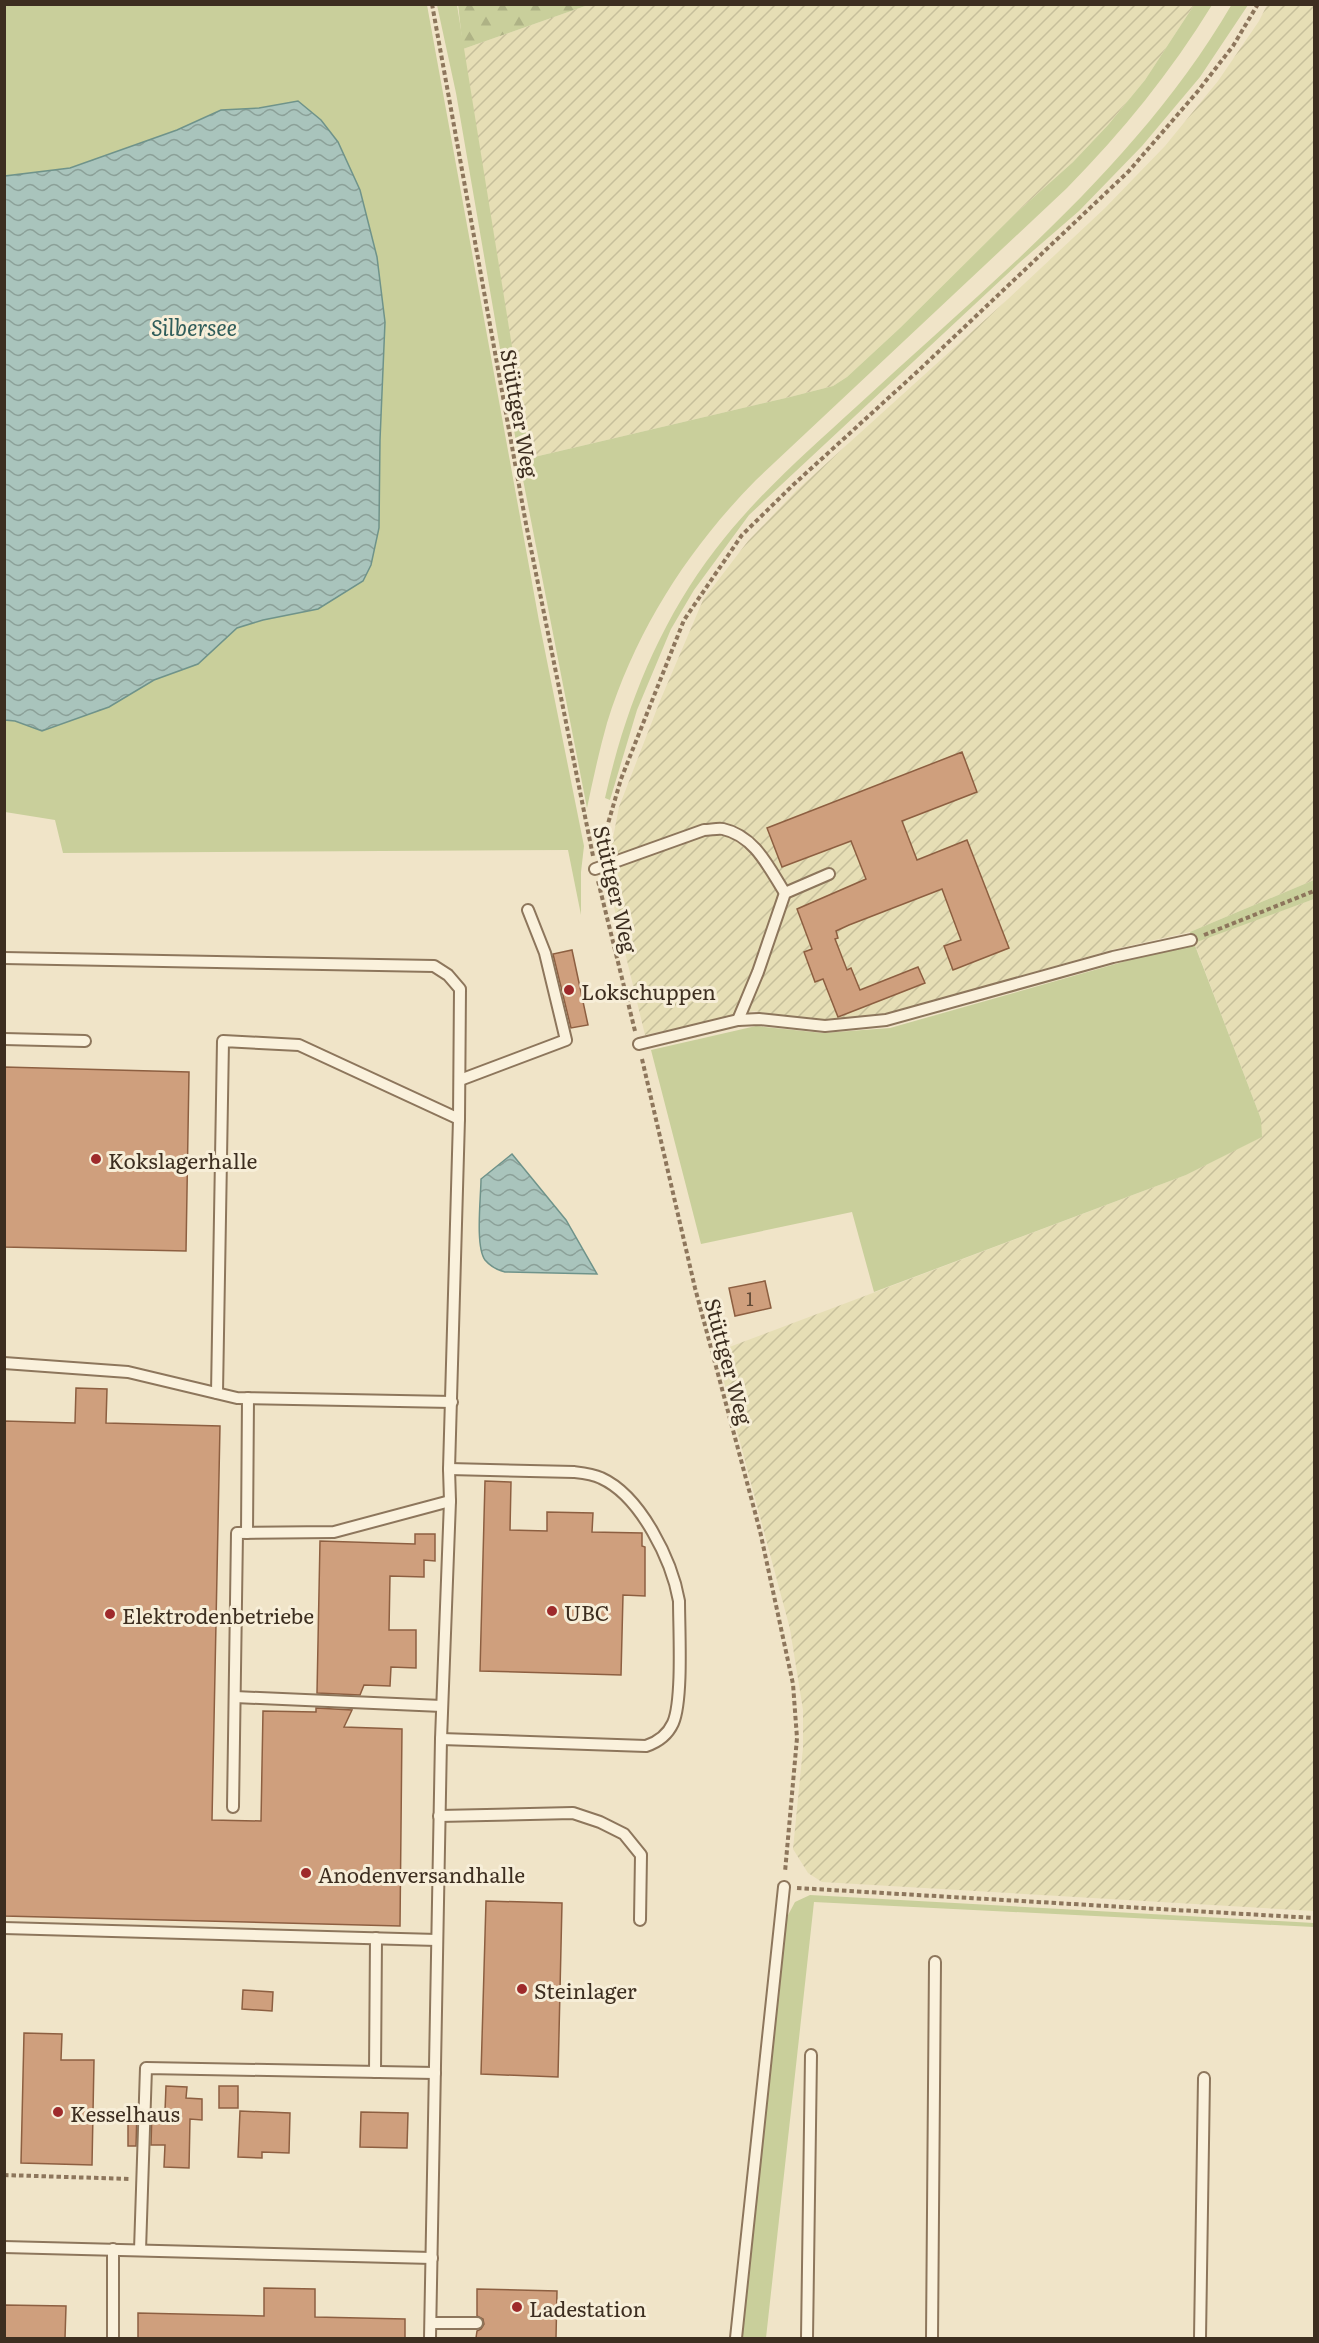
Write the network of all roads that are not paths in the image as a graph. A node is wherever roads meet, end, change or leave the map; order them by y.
1 (595, 869) road end
2 (829, 874) dead end
3 (784, 893) junction
4 (528, 910) dead end
5 (1191, 940) road end
6 (4, 958) edge
7 (738, 1020) junction
8 (4, 1039) edge
9 (86, 1041) dead end
10 (639, 1044) road end
11 (460, 1080) junction
12 (459, 1119) junction
13 (4, 1363) edge
14 (217, 1393) junction
15 (248, 1398) junction
16 (452, 1402) junction
17 (449, 1469) junction
18 (450, 1501) junction
19 (247, 1533) junction
20 (235, 1697) junction
21 (442, 1706) junction
22 (441, 1739) junction
23 (233, 1806) dead end
24 (440, 1816) junction
25 (784, 1884) road end
26 (640, 1920) dead end
27 (4, 1928) edge
28 (376, 1938) junction
29 (438, 1940) junction
30 (935, 1962) dead end
31 (811, 2055) dead end
32 (375, 2072) junction
33 (435, 2073) junction
34 (1204, 2078) dead end
35 (4, 2247) edge
36 (113, 2249) junction
37 (140, 2250) junction
38 (432, 2258) junction
39 (431, 2323) junction
40 (477, 2323) dead end
41 (113, 2338) edge
42 (430, 2338) edge
43 (736, 2338) edge
44 (807, 2338) edge
45 (932, 2338) edge
46 (1200, 2338) edge

1 - 3 lane
2 - 3 lane
3 - 7 lane
4 - 11 lane
5 - 7 lane
6 - 11 lane
7 - 10 lane
8 - 9 lane
11 - 12 lane
12 - 14 lane
12 - 16 lane
13 - 14 lane
14 - 15 lane
15 - 16 lane
15 - 19 lane
16 - 17 lane
17 - 18 lane
17 - 22 lane
18 - 19 lane
18 - 21 lane
19 - 20 lane
20 - 21 lane
20 - 23 lane
21 - 22 lane
22 - 24 lane
24 - 26 lane
24 - 29 lane
25 - 43 lane
27 - 28 lane
28 - 29 lane
28 - 32 lane
29 - 33 lane
30 - 45 lane
31 - 44 lane
32 - 33 lane
32 - 37 lane
33 - 38 lane
34 - 46 lane
35 - 36 lane
36 - 37 lane
36 - 41 lane
37 - 38 lane
38 - 39 lane
39 - 40 lane
39 - 42 lane

